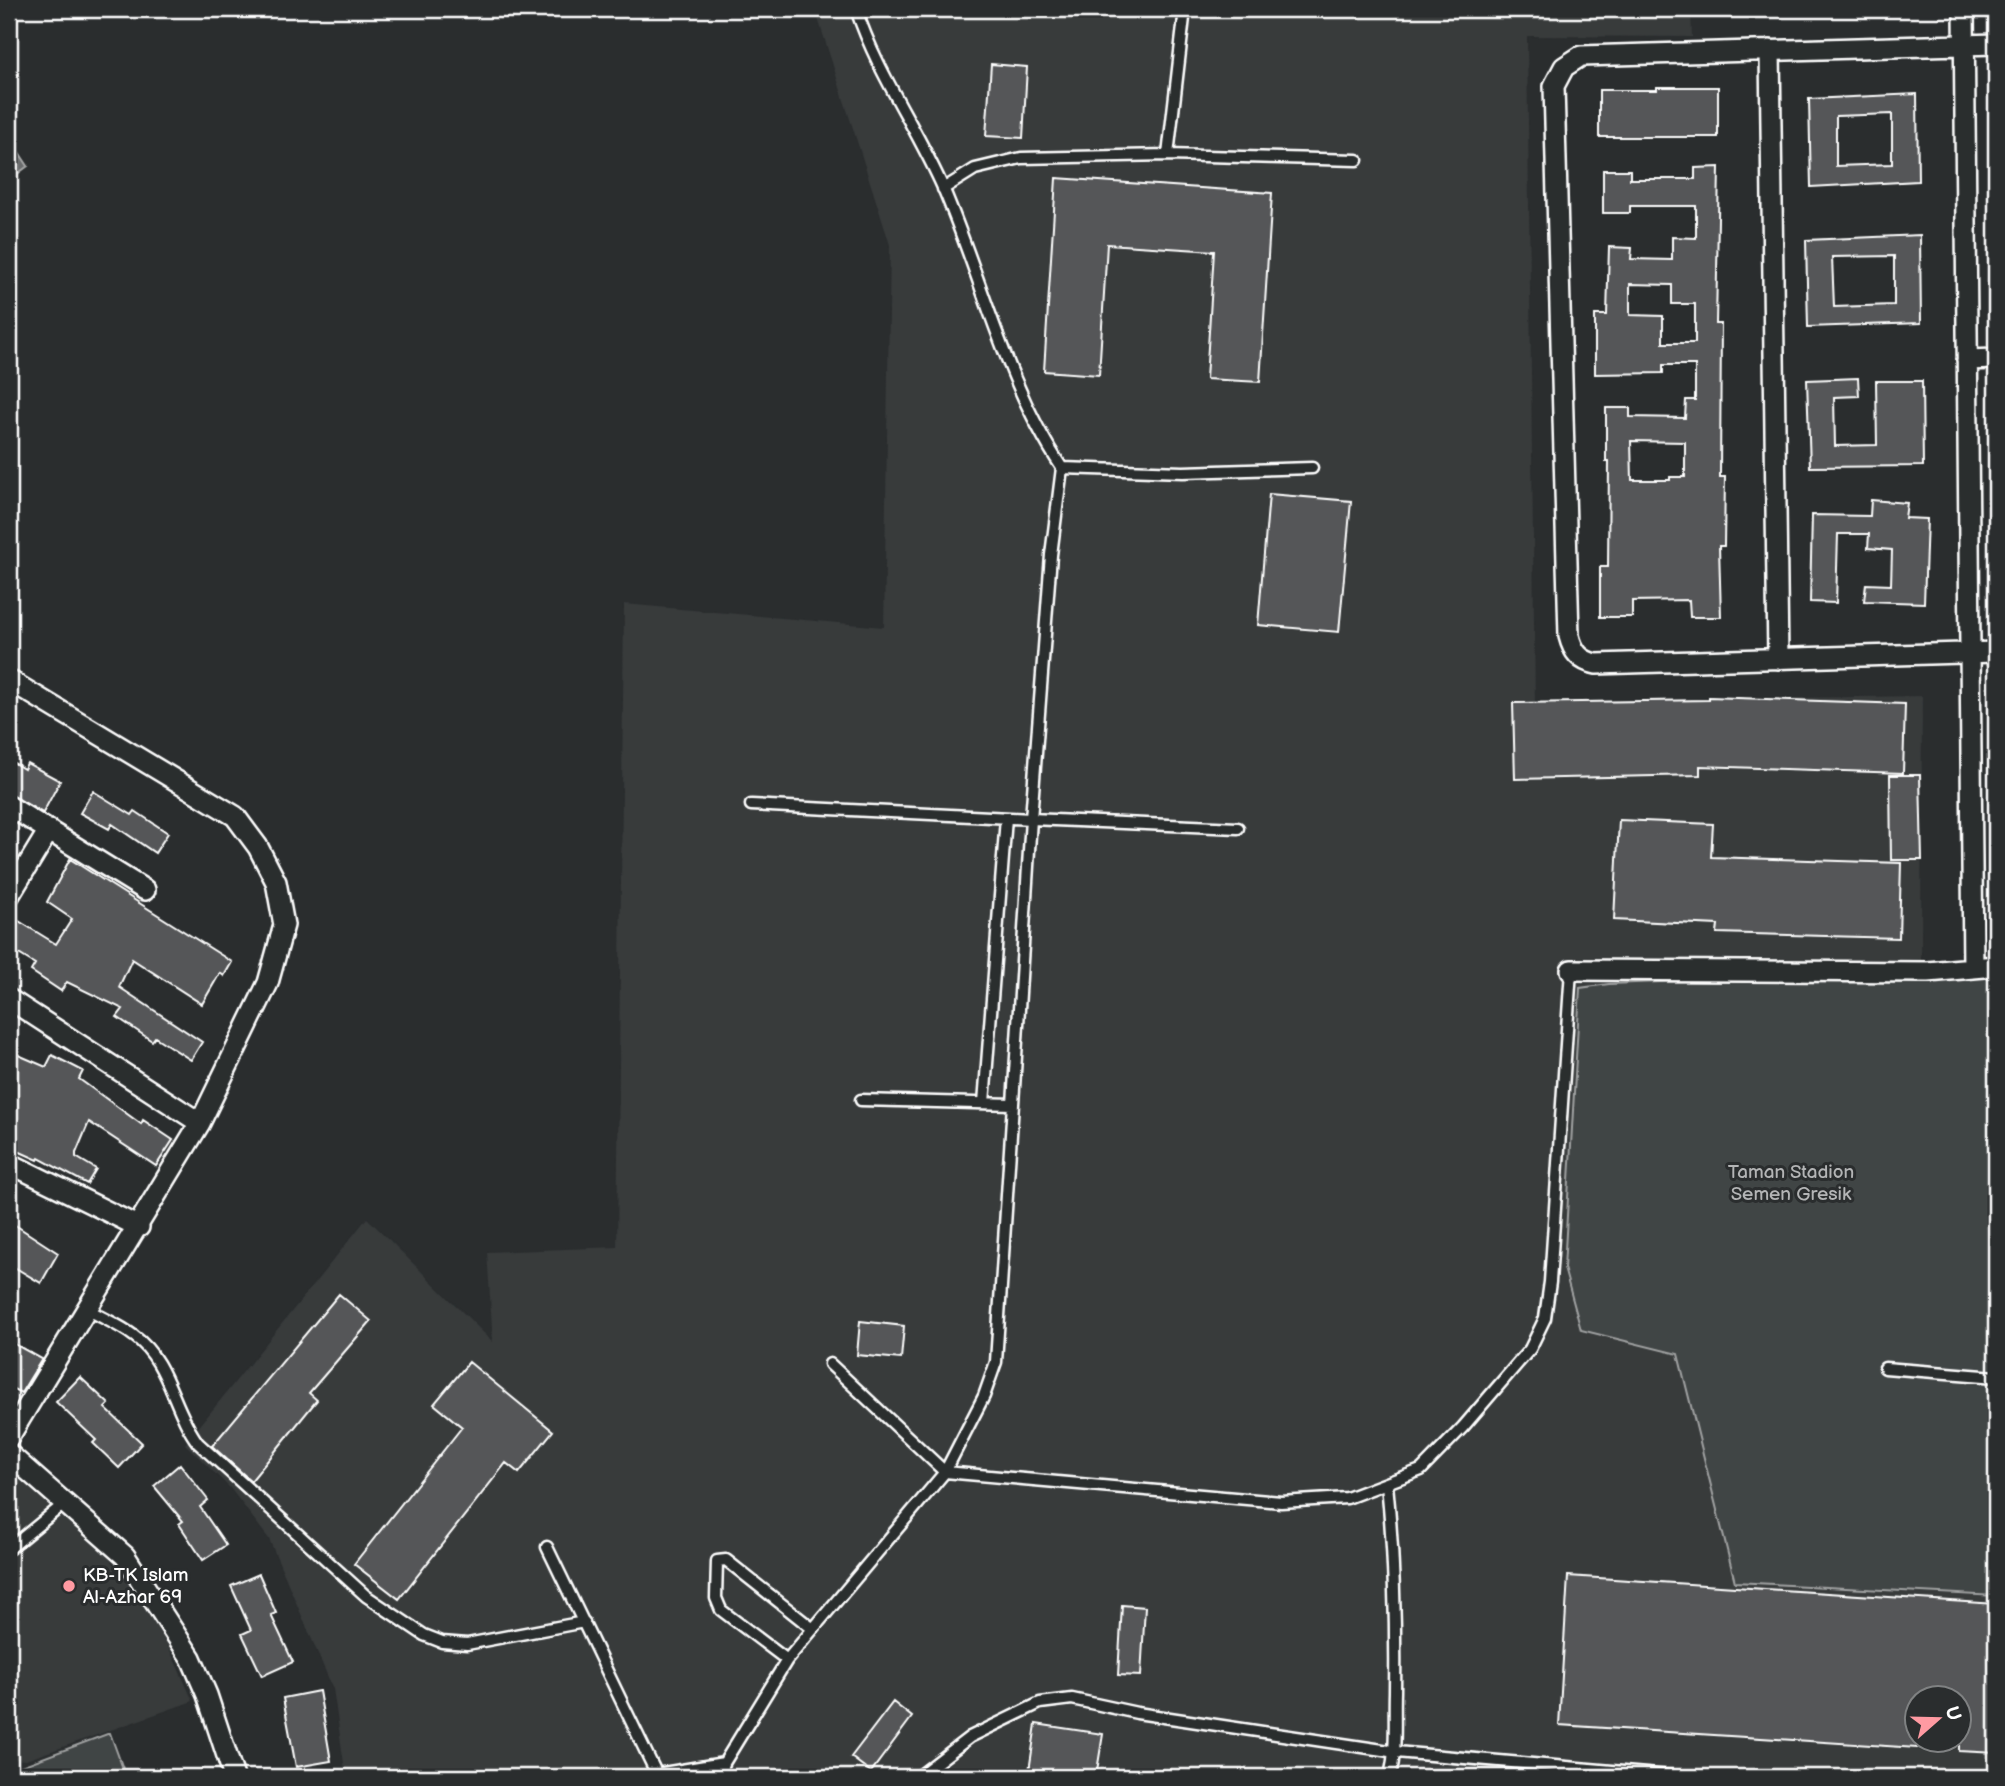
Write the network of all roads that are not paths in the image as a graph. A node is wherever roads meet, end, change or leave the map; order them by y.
1 (856, 9) edge
2 (1185, 9) edge
3 (1964, 9) edge
4 (1964, 44) junction
5 (1996, 44) edge
6 (1770, 50) junction
7 (1168, 155) junction
8 (1357, 160) dead end
9 (943, 189) junction
10 (1996, 359) edge
11 (1967, 360) junction
12 (1062, 468) junction
13 (1312, 468) dead end
14 (1970, 652) junction
15 (1996, 652) edge
16 (1777, 659) junction
17 (9, 680) edge
18 (751, 805) dead end
19 (9, 806) edge
20 (1006, 818) junction
21 (1031, 819) junction
22 (1238, 828) dead end
23 (49, 830) junction
24 (145, 890) dead end
25 (9, 896) edge
26 (1996, 967) edge
27 (1973, 968) junction
28 (1571, 970) joint
29 (9, 999) edge
30 (9, 1014) edge
31 (43, 1024) junction
32 (860, 1100) dead end
33 (984, 1103) junction
34 (1013, 1104) junction
35 (200, 1123) junction
36 (9, 1163) edge
37 (139, 1227) junction
38 (87, 1309) junction
39 (830, 1363) dead end
40 (1885, 1368) dead end
41 (1996, 1377) edge
42 (9, 1437) edge
43 (9, 1454) edge
44 (945, 1472) junction
45 (1387, 1484) junction
46 (65, 1503) junction
47 (547, 1547) dead end
48 (9, 1549) edge
49 (584, 1622) junction
50 (813, 1629) junction
51 (788, 1660) junction
52 (1396, 1752) junction
53 (724, 1763) junction
54 (658, 1776) edge
55 (234, 1777) edge
56 (720, 1777) edge
57 (919, 1777) edge
58 (1390, 1777) edge
59 (1681, 1777) edge

1 - 9 lane
2 - 7 lane
3 - 4 street
4 - 5 street
4 - 6 street
4 - 11 street
6 - 16 street
6 - 16 street
7 - 8 lane
7 - 9 lane
9 - 12 lane
10 - 11 street
11 - 14 street
12 - 13 lane
12 - 21 lane
14 - 15 street
14 - 16 street
14 - 27 street
17 - 35 street
18 - 20 lane
19 - 23 street
20 - 21 lane
20 - 33 lane
21 - 22 lane
21 - 34 lane
23 - 24 street
23 - 25 street
26 - 27 street
27 - 28 street
28 - 45 lane
29 - 31 street
30 - 31 street
31 - 35 street
32 - 33 lane
33 - 34 lane
34 - 44 lane
35 - 37 street
36 - 37 street
37 - 38 street
38 - 42 street
38 - 49 lane
39 - 44 lane
40 - 41 lane
43 - 46 street
44 - 45 lane
44 - 50 lane
45 - 52 lane
46 - 48 lane
46 - 55 street
47 - 49 lane
49 - 54 lane
50 - 51 lane
50 - 51 lane
51 - 53 lane
52 - 57 lane
52 - 58 lane
52 - 59 lane
53 - 54 lane
53 - 56 lane

